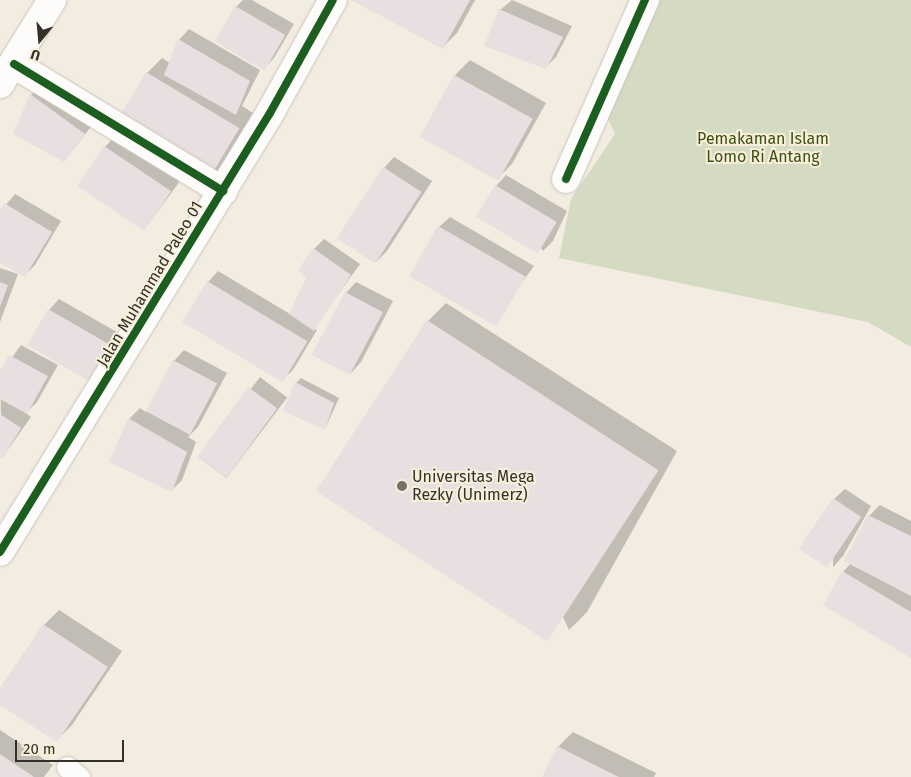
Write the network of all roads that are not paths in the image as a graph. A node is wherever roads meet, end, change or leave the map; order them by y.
1 (52, 0) edge
2 (333, 0) edge
3 (645, 0) edge
4 (7, 74) edge
5 (566, 179) dead end
6 (222, 191) junction
7 (0, 552) edge

1 - 4 street
2 - 6 street, Jalan Muhammad Paleo 01
3 - 5 street
4 - 6 street
6 - 7 street, Jalan Muhammad Paleo 01

